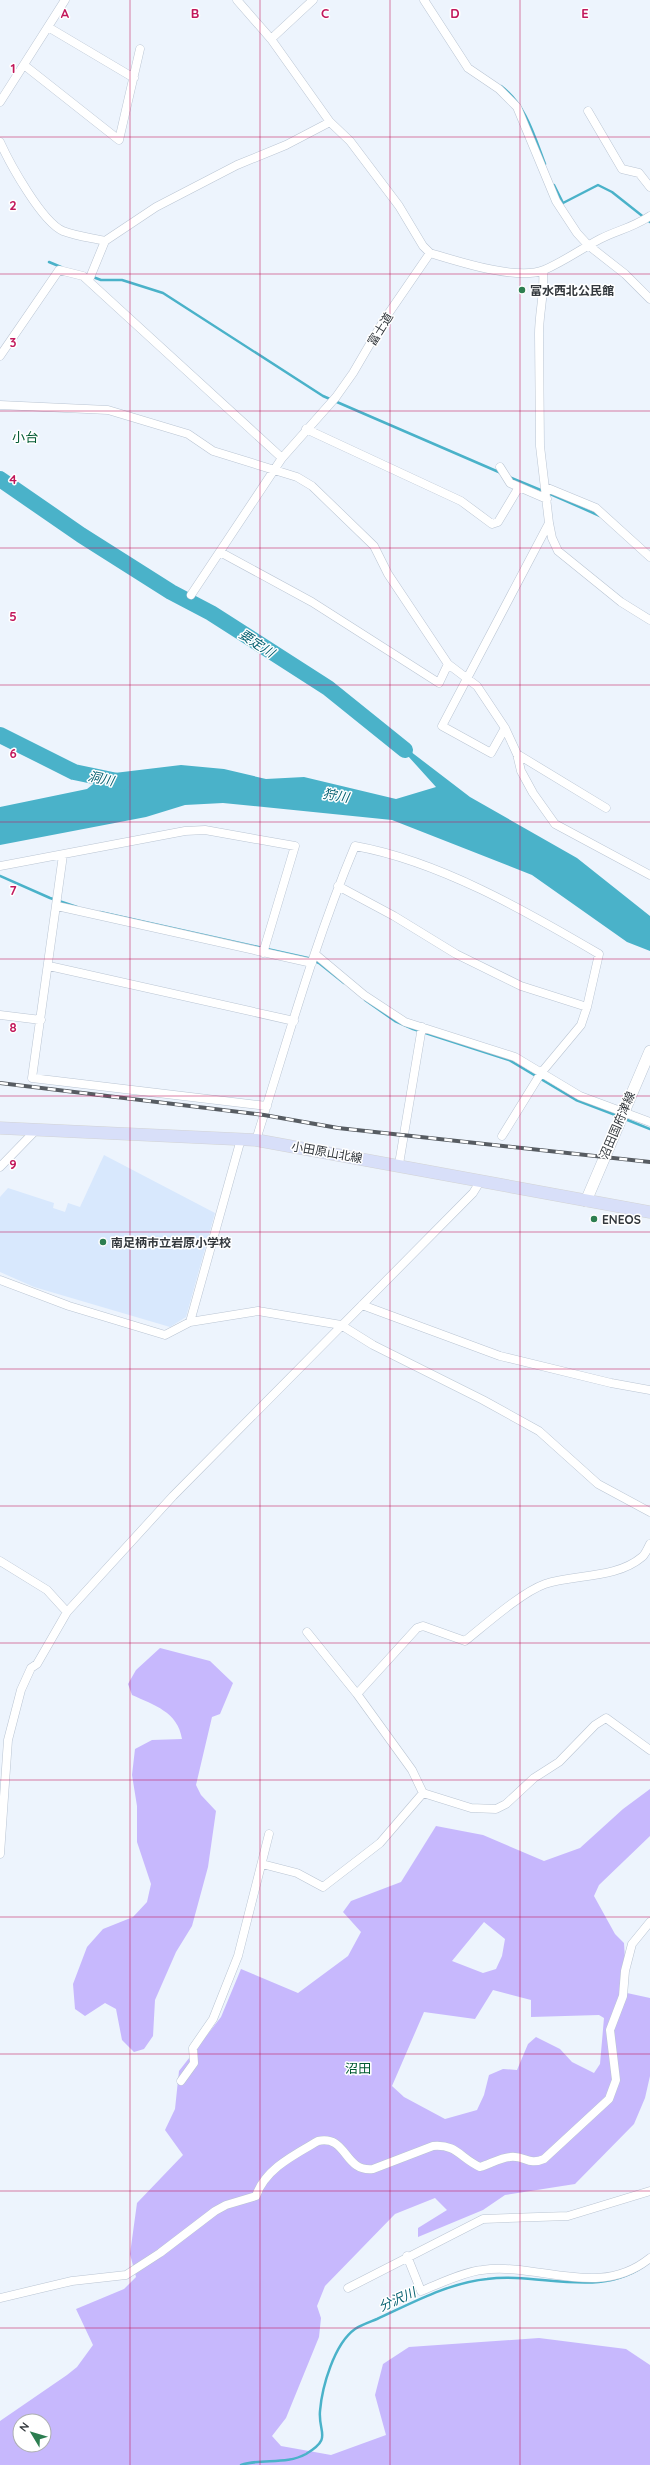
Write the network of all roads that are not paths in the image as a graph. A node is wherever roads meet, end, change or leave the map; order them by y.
1 (65, 0) edge
2 (237, 0) edge
3 (313, 0) edge
4 (424, 0) edge
5 (48, 27) junction
6 (271, 39) junction
7 (140, 49) dead end
8 (24, 65) junction
9 (134, 78) junction
10 (0, 102) edge
11 (588, 111) dead end
12 (330, 122) junction
13 (0, 142) edge
14 (650, 187) edge
15 (650, 216) edge
16 (105, 241) junction
17 (588, 245) junction
18 (430, 253) junction
19 (543, 271) junction
20 (89, 280) junction
21 (650, 299) edge
22 (0, 356) edge
23 (0, 405) edge
24 (306, 429) junction
25 (282, 458) junction
26 (500, 467) dead end
27 (274, 470) junction
28 (519, 487) junction
29 (545, 487) junction
30 (547, 499) junction
31 (549, 523) junction
32 (220, 552) junction
33 (650, 556) edge
34 (191, 595) dead end
35 (650, 620) edge
36 (448, 664) junction
37 (467, 676) junction
38 (505, 728) junction
39 (517, 754) junction
40 (606, 808) dead end
41 (63, 855) junction
42 (0, 866) edge
43 (650, 875) edge
44 (338, 886) junction
45 (57, 906) junction
46 (263, 953) junction
47 (315, 954) junction
48 (312, 963) junction
49 (49, 966) junction
50 (588, 1007) junction
51 (0, 1015) edge
52 (41, 1020) junction
53 (294, 1021) junction
54 (422, 1026) junction
55 (650, 1051) edge
56 (541, 1073) junction
57 (267, 1106) junction
58 (623, 1111) junction
59 (650, 1122) edge
60 (0, 1128) edge
61 (36, 1130) junction
62 (502, 1136) dead end
63 (241, 1139) junction
64 (256, 1140) junction
65 (399, 1164) junction
66 (0, 1167) edge
67 (481, 1180) junction
68 (586, 1201) junction
69 (650, 1212) edge
70 (0, 1280) edge
71 (362, 1305) junction
72 (190, 1322) junction
73 (341, 1326) junction
74 (650, 1390) edge
75 (650, 1512) edge
76 (650, 1544) edge
77 (0, 1561) edge
78 (67, 1612) junction
79 (307, 1632) dead end
80 (357, 1694) junction
81 (650, 1750) edge
82 (423, 1792) junction
83 (269, 1834) dead end
84 (0, 1854) edge
85 (262, 1864) junction
86 (650, 1922) edge
87 (181, 2081) dead end
88 (650, 2191) edge
89 (407, 2256) junction
90 (650, 2258) edge
91 (348, 2288) dead end
92 (0, 2298) edge

1 - 5 street
2 - 6 street
3 - 6 street
4 - 17 street
5 - 8 street
5 - 9 street
6 - 12 street
7 - 9 street
8 - 9 street
8 - 10 street
11 - 14 street
12 - 16 street
12 - 18 street
13 - 16 street
15 - 17 street
16 - 20 street
17 - 19 street
17 - 21 street
18 - 19 street
18 - 24 street, 富士道
19 - 29 street
20 - 22 street
20 - 25 street
23 - 27 street
24 - 25 street, 富士道
24 - 28 street
25 - 27 street, 富士道
26 - 28 street
27 - 32 street, 富士道
27 - 36 street
28 - 30 street
29 - 30 street
29 - 33 street
30 - 31 street
31 - 35 street
31 - 37 street
32 - 34 street, 富士道
32 - 36 street
36 - 37 street
37 - 38 street
37 - 38 street
38 - 39 street
39 - 40 street
39 - 43 street
41 - 42 street
41 - 45 street
41 - 46 street
44 - 47 street
44 - 50 street
44 - 50 street
45 - 46 street
45 - 49 street
46 - 48 street
47 - 48 street
47 - 54 street
48 - 53 street
49 - 52 street
49 - 53 street
50 - 56 street
51 - 52 street
52 - 57 street
53 - 57 street
54 - 56 street
54 - 65 street
55 - 58 main road, 沼田国府津線
56 - 58 street
56 - 62 street
57 - 64 street
58 - 59 street
58 - 68 main road, 沼田国府津線
60 - 61 main road, 小田原山北線
61 - 63 main road, 小田原山北線
61 - 66 street
63 - 64 main road, 小田原山北線
63 - 72 street
64 - 65 main road, 小田原山北線
65 - 67 main road, 小田原山北線
67 - 68 main road, 小田原山北線
67 - 71 street
68 - 69 main road, 小田原山北線
70 - 72 street
71 - 73 street
71 - 74 street
72 - 73 street
73 - 75 street
73 - 78 street
76 - 80 street
77 - 78 street
78 - 84 street
79 - 80 street
80 - 82 street
81 - 82 street
82 - 85 street
83 - 85 street
85 - 87 street
86 - 92 street
88 - 89 street
89 - 90 street
89 - 91 street

